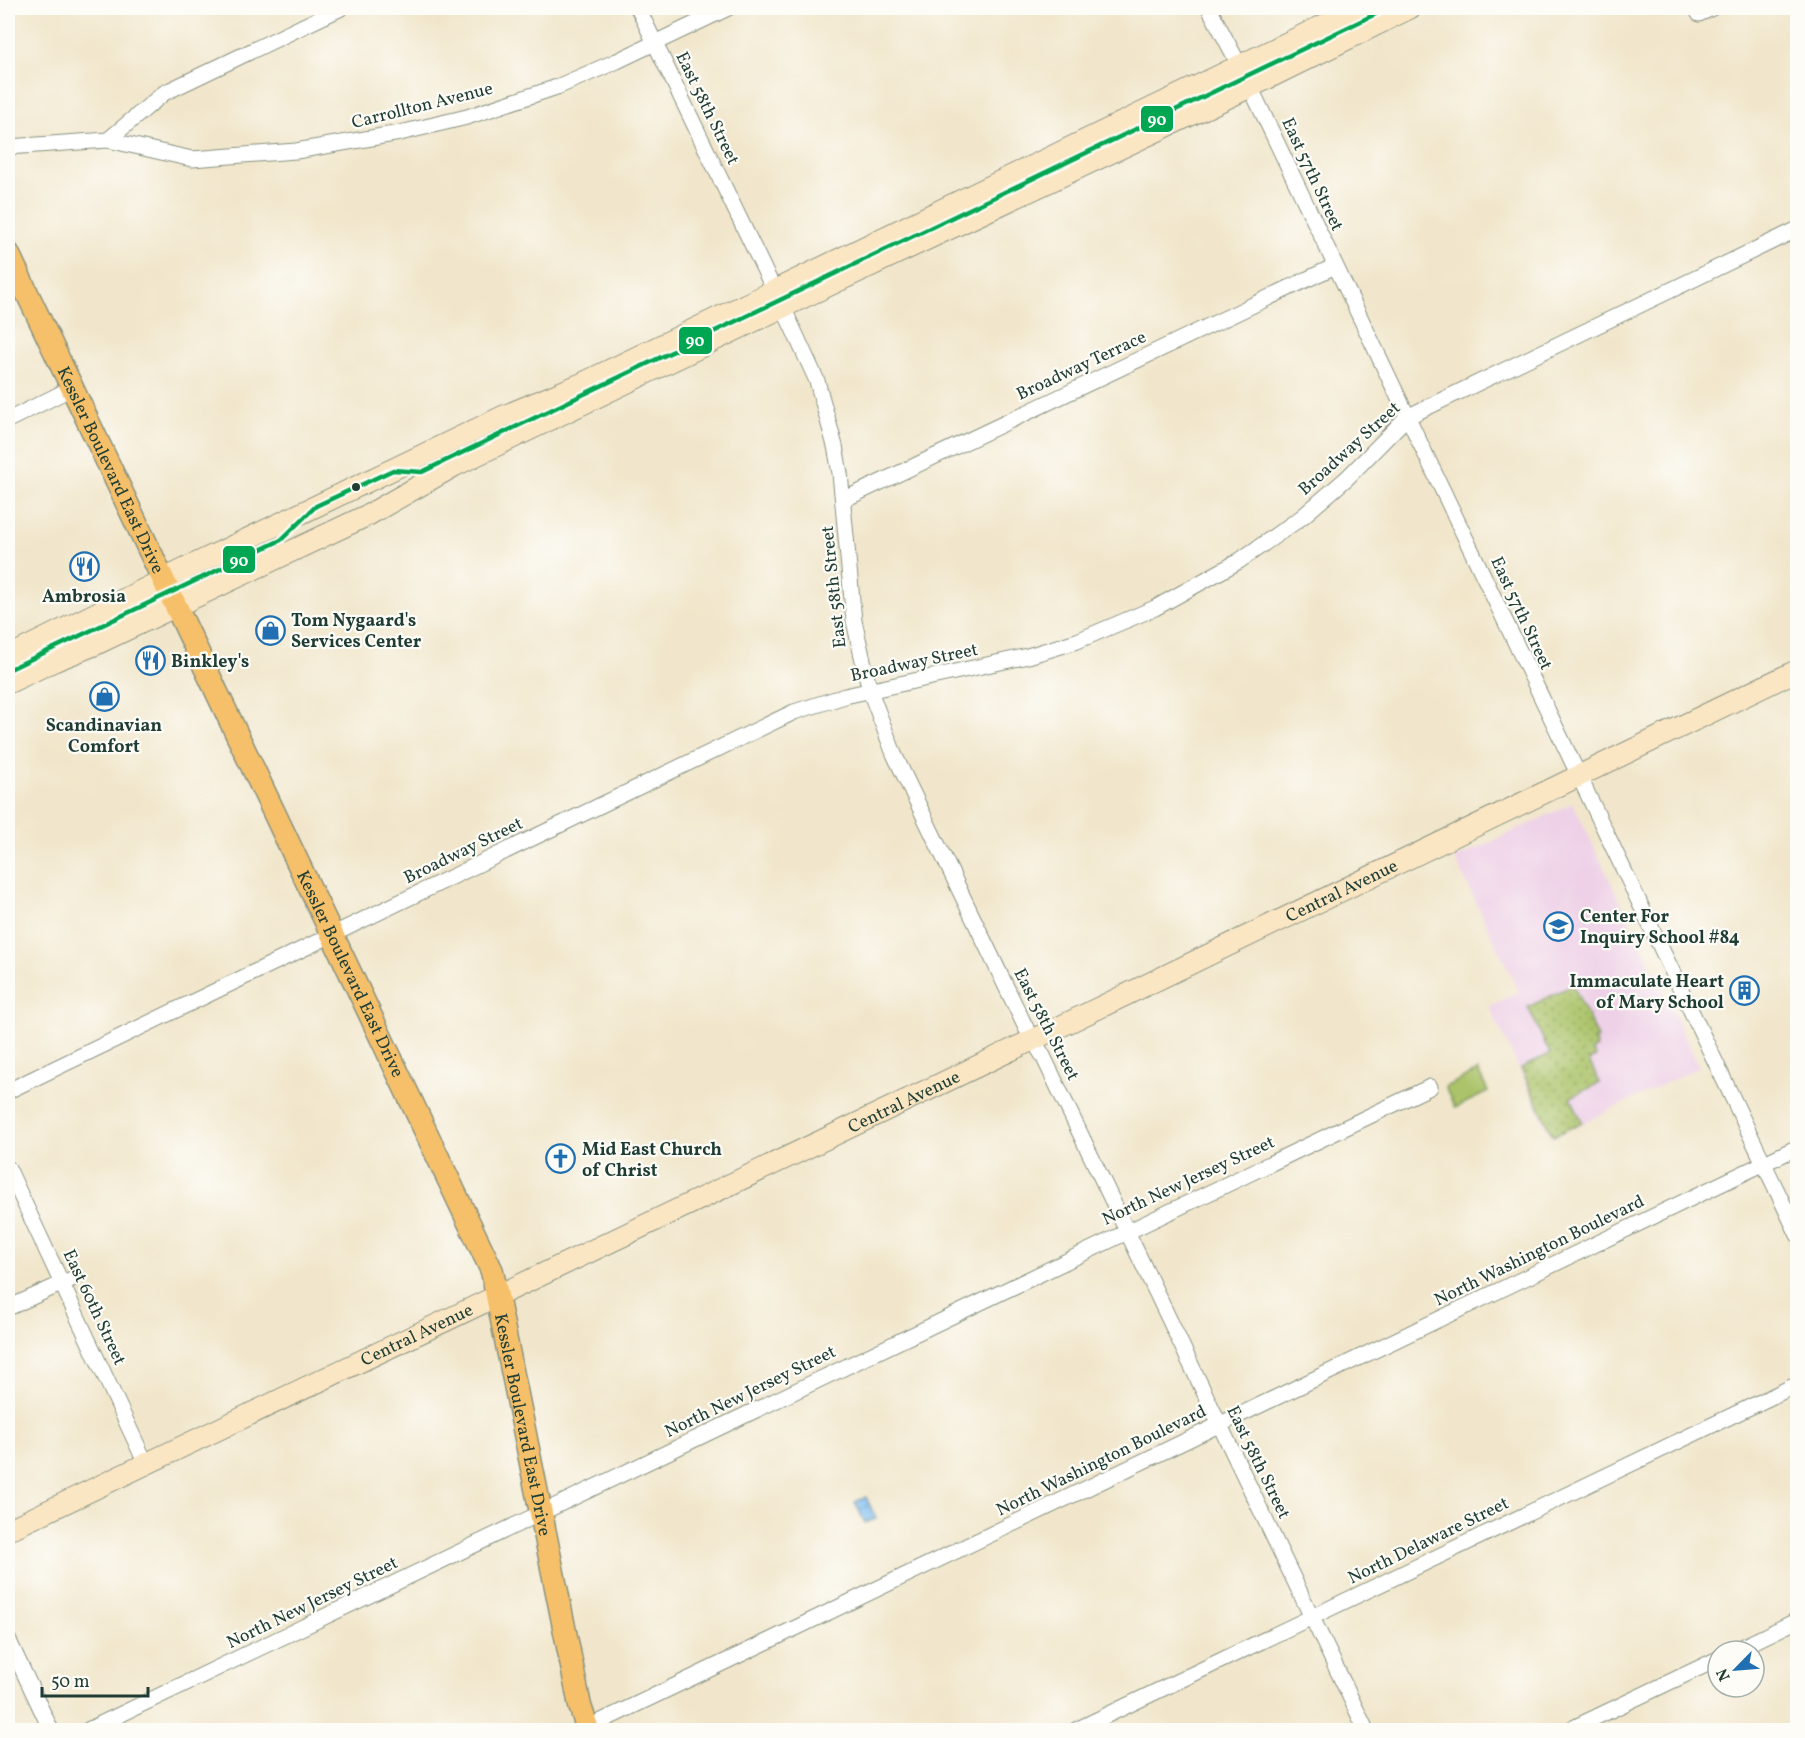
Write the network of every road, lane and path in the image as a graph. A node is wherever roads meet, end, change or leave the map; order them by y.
1 (341, 8) edge
2 (638, 8) edge
3 (728, 8) edge
4 (1209, 8) edge
5 (1364, 8) edge
6 (1410, 8) edge
7 (1696, 8) edge
8 (1712, 8) edge
9 (655, 43) junction
10 (1240, 66) junction
11 (1250, 87) junction
12 (108, 140) junction
13 (8, 147) edge
14 (1797, 229) edge
15 (8, 253) edge
16 (1335, 266) junction
17 (778, 299) junction
18 (72, 388) junction
19 (1407, 417) junction
20 (8, 420) edge
21 (843, 500) junction
22 (162, 581) junction
23 (174, 605) junction
24 (8, 657) edge
25 (1797, 670) edge
26 (8, 683) edge
27 (870, 691) junction
28 (1578, 776) junction
29 (331, 935) junction
30 (1033, 1040) junction
31 (1430, 1087) dead end
32 (8, 1091) edge
33 (1797, 1147) edge
34 (1763, 1164) junction
35 (8, 1168) edge
36 (1126, 1231) junction
37 (1797, 1235) edge
38 (68, 1280) junction
39 (498, 1295) junction
40 (8, 1308) edge
41 (1797, 1384) edge
42 (1219, 1425) junction
43 (146, 1464) junction
44 (542, 1513) junction
45 (8, 1530) edge
46 (1312, 1618) junction
47 (1797, 1620) edge
48 (8, 1639) edge
49 (1758, 1639) edge
50 (1706, 1665) edge
51 (586, 1730) edge
52 (51, 1731) edge
53 (88, 1731) edge
54 (1076, 1731) edge
55 (1366, 1731) edge
56 (1569, 1731) edge

1 - 12 street
2 - 9 street, East 58th Street
3 - 9 street, Carrollton Avenue
4 - 10 street, East 57th Street
5 - 10 main road
6 - 11 main road
7 - 8 street
9 - 12 street, Carrollton Avenue
9 - 17 street, East 58th Street
10 - 11 street, East 57th Street
10 - 17 main road
11 - 16 street, East 57th Street
11 - 17 main road
12 - 13 street, Carrollton Avenue
14 - 19 street, Broadway Street
15 - 18 main road, Kessler Boulevard East Drive
16 - 19 street, East 57th Street
16 - 21 street, Broadway Terrace
17 - 21 street, East 58th Street
17 - 22 main road
17 - 23 main road
18 - 20 street
18 - 22 main road, Kessler Boulevard East Drive
19 - 27 street, Broadway Street
19 - 28 street, East 57th Street
21 - 27 street, East 58th Street
22 - 23 main road, Kessler Boulevard East Drive
22 - 24 main road
23 - 26 main road
23 - 29 main road, Kessler Boulevard East Drive
25 - 28 main road, Central Avenue
27 - 29 street, Broadway Street
27 - 30 street, East 58th Street
28 - 30 main road, Central Avenue
28 - 34 street, East 57th Street
29 - 32 street, Broadway Street
29 - 39 main road, Kessler Boulevard East Drive
30 - 36 street, East 58th Street
30 - 39 main road, Central Avenue
31 - 36 street, North New Jersey Street
33 - 34 street, North Washington Boulevard
34 - 37 street, East 57th Street
34 - 42 street, North Washington Boulevard
35 - 38 street, East 60th Street
36 - 42 street, East 58th Street
36 - 44 street, North New Jersey Street
38 - 40 street
38 - 43 street, East 60th Street
39 - 43 main road, Central Avenue
39 - 44 main road, Kessler Boulevard East Drive
41 - 46 street, North Delaware Street
42 - 46 street, East 58th Street
42 - 51 street, North Washington Boulevard
43 - 45 main road, Central Avenue
44 - 51 main road, Kessler Boulevard East Drive
44 - 53 street, North New Jersey Street
46 - 54 street, North Delaware Street
46 - 55 street, East 58th Street
47 - 49 street
48 - 52 street
50 - 56 street

